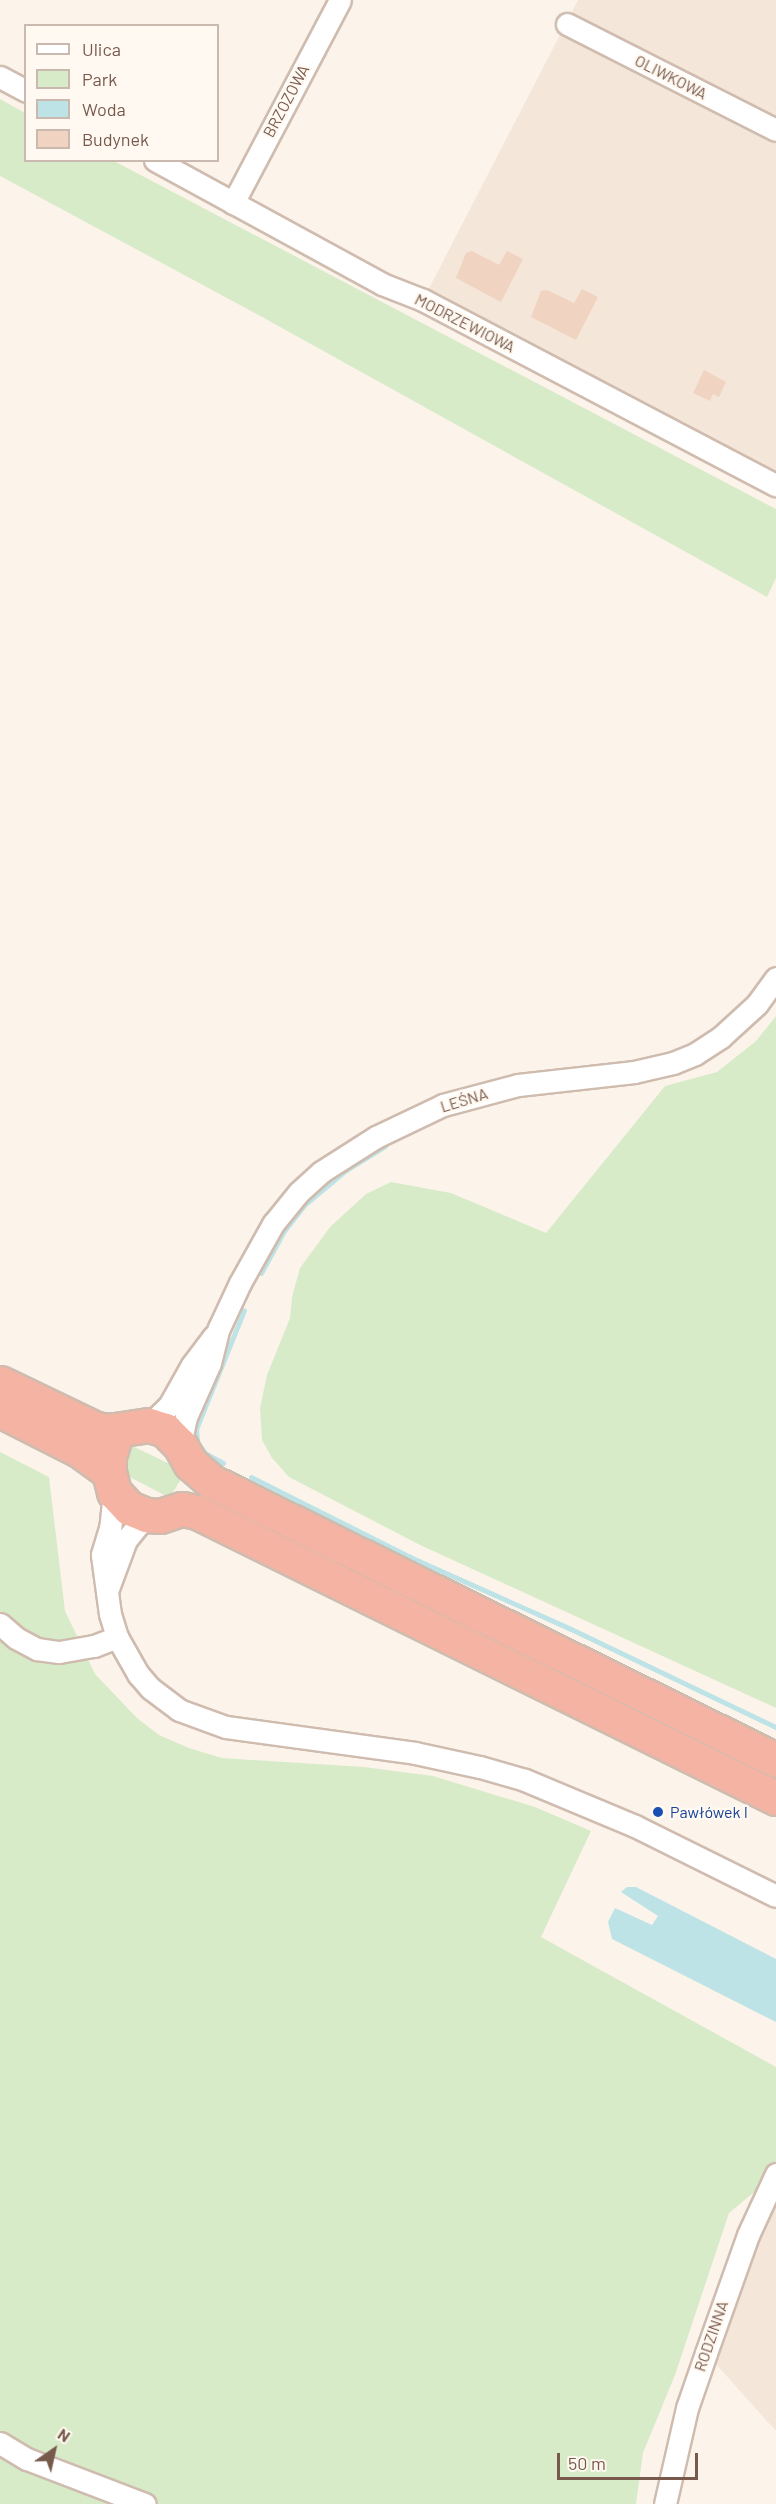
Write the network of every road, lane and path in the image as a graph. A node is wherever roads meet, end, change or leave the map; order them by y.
1 (340, 0) edge
2 (567, 24) dead end
3 (0, 77) edge
4 (24, 90) edge
5 (776, 130) edge
6 (159, 162) edge
7 (233, 203) junction
8 (776, 485) edge
9 (776, 978) edge
10 (219, 1328) junction
11 (0, 1383) edge
12 (0, 1410) edge
13 (149, 1425) junction
14 (117, 1430) junction
15 (185, 1454) junction
16 (112, 1482) junction
17 (161, 1513) junction
18 (107, 1591) junction
19 (0, 1624) edge
20 (117, 1637) junction
21 (776, 1760) edge
22 (776, 1798) edge
23 (776, 1896) edge
24 (776, 2174) edge
25 (0, 2443) edge
26 (145, 2504) edge
27 (665, 2504) edge

1 - 7 street, BRZOZOWA
2 - 5 street, OLIWKOWA
3 - 4 street
6 - 7 street, MODRZEWIOWA
7 - 8 street, MODRZEWIOWA
9 - 10 street, LEŚNA
10 - 13 street, LEŚNA
10 - 15 street, LEŚNA
11 - 14 highway
12 - 16 highway
13 - 14 highway
13 - 15 highway
14 - 16 highway
15 - 17 highway
15 - 21 highway
16 - 17 highway
16 - 18 street
17 - 18 street
17 - 22 highway
18 - 20 street
19 - 20 street
20 - 23 street
24 - 27 street, RODZINNA
25 - 26 street

